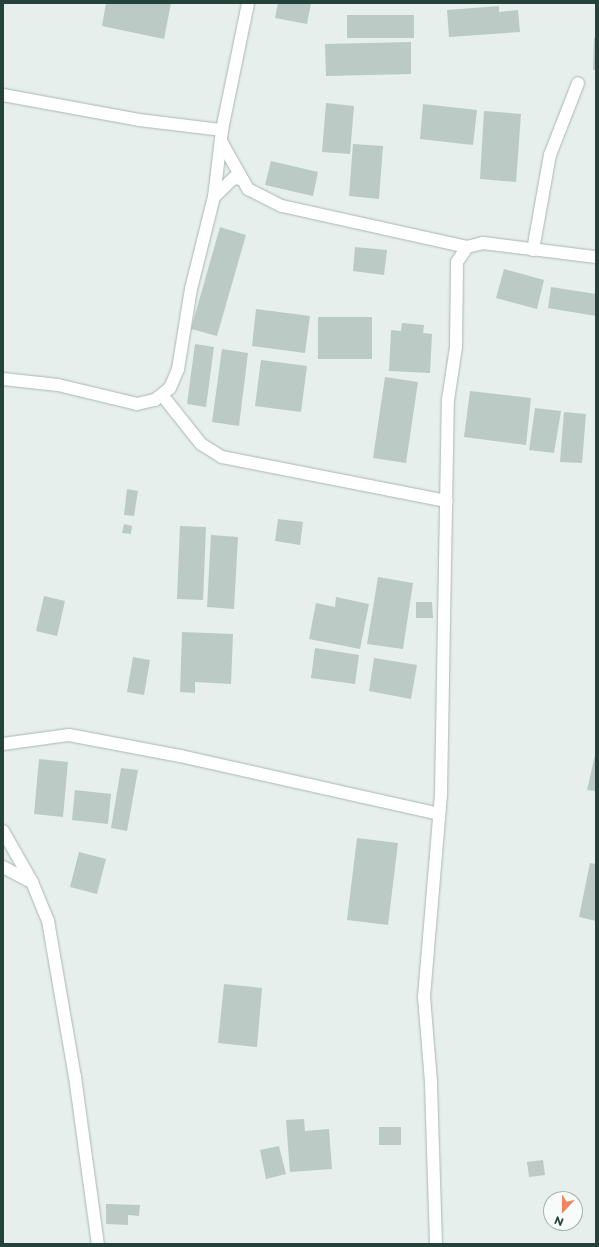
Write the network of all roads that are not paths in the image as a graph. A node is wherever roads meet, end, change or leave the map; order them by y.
1 (248, 3) edge
2 (578, 83) dead end
3 (3, 95) edge
4 (222, 130) junction
5 (222, 143) junction
6 (241, 179) junction
7 (214, 197) junction
8 (467, 247) junction
9 (533, 250) junction
10 (596, 258) edge
11 (3, 379) edge
12 (162, 395) junction
13 (447, 501) junction
14 (3, 744) edge
15 (439, 814) junction
16 (3, 831) edge
17 (3, 866) edge
18 (32, 882) junction
19 (98, 1244) edge
20 (436, 1244) edge

1 - 4 street
2 - 9 street
3 - 4 street
4 - 5 street
5 - 6 street
5 - 7 street
6 - 7 street
6 - 8 street
7 - 12 street
8 - 9 street
8 - 13 street
9 - 10 street
11 - 12 street
12 - 13 street
13 - 15 street
14 - 15 street
15 - 20 street
16 - 18 street
17 - 18 street
18 - 19 street

